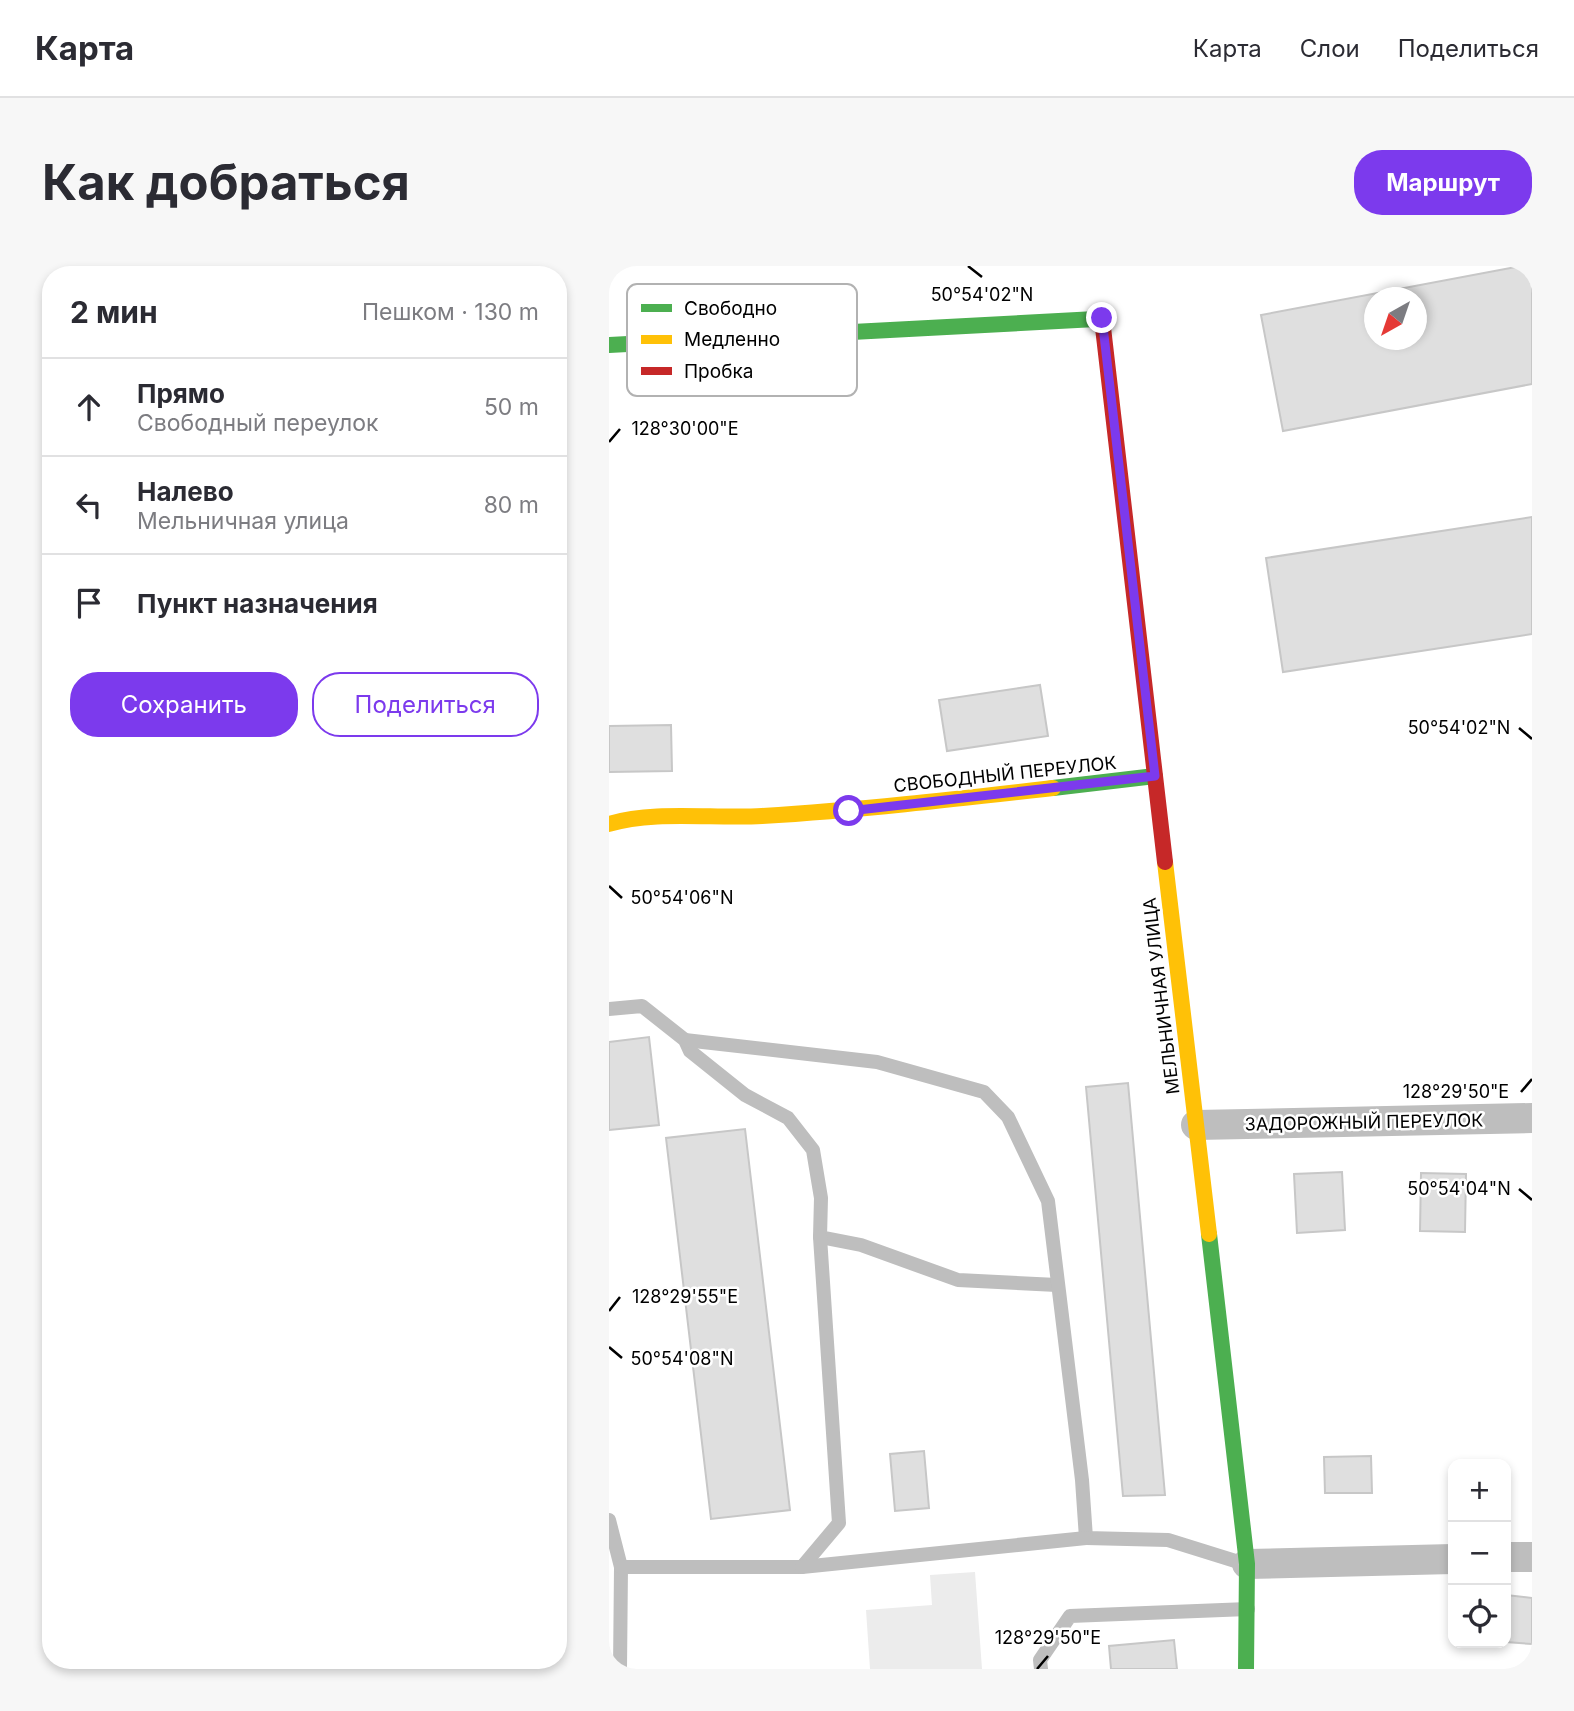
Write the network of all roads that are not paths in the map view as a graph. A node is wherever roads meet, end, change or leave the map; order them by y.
1 (857, 331) edge
2 (627, 344) edge
3 (609, 345) edge
4 (1155, 776) junction
5 (609, 824) edge
6 (609, 1009) edge
7 (685, 1040) junction
8 (1532, 1118) edge
9 (1196, 1125) junction
10 (820, 1237) junction
11 (1057, 1285) junction
12 (609, 1520) edge
13 (1086, 1538) junction
14 (1511, 1557) edge
15 (1532, 1557) edge
16 (1448, 1559) edge
17 (1247, 1564) junction
18 (621, 1567) junction
19 (802, 1567) junction
20 (1249, 1609) junction
21 (615, 1644) edge
22 (620, 1669) edge
23 (1041, 1669) edge
24 (1246, 1669) edge

1 - 4 street, МЕЛЬНИЧНАЯ УЛИЦА
2 - 3 street, МЕЛЬНИЧНАЯ УЛИЦА
4 - 5 street, СВОБОДНЫЙ ПЕРЕУЛОК
4 - 9 street, МЕЛЬНИЧНАЯ УЛИЦА
6 - 7 lane
7 - 10 lane
7 - 11 lane
8 - 9 street, ЗАДОРОЖНЫЙ ПЕРЕУЛОК
9 - 17 street, МЕЛЬНИЧНАЯ УЛИЦА
10 - 11 lane
10 - 19 lane
11 - 13 lane
12 - 18 lane
13 - 17 lane
13 - 19 lane
14 - 15 street
16 - 17 street
17 - 20 street, МЕЛЬНИЧНАЯ УЛИЦА
18 - 19 lane
18 - 21 lane
20 - 23 lane
20 - 24 street, МЕЛЬНИЧНАЯ УЛИЦА
21 - 22 lane

